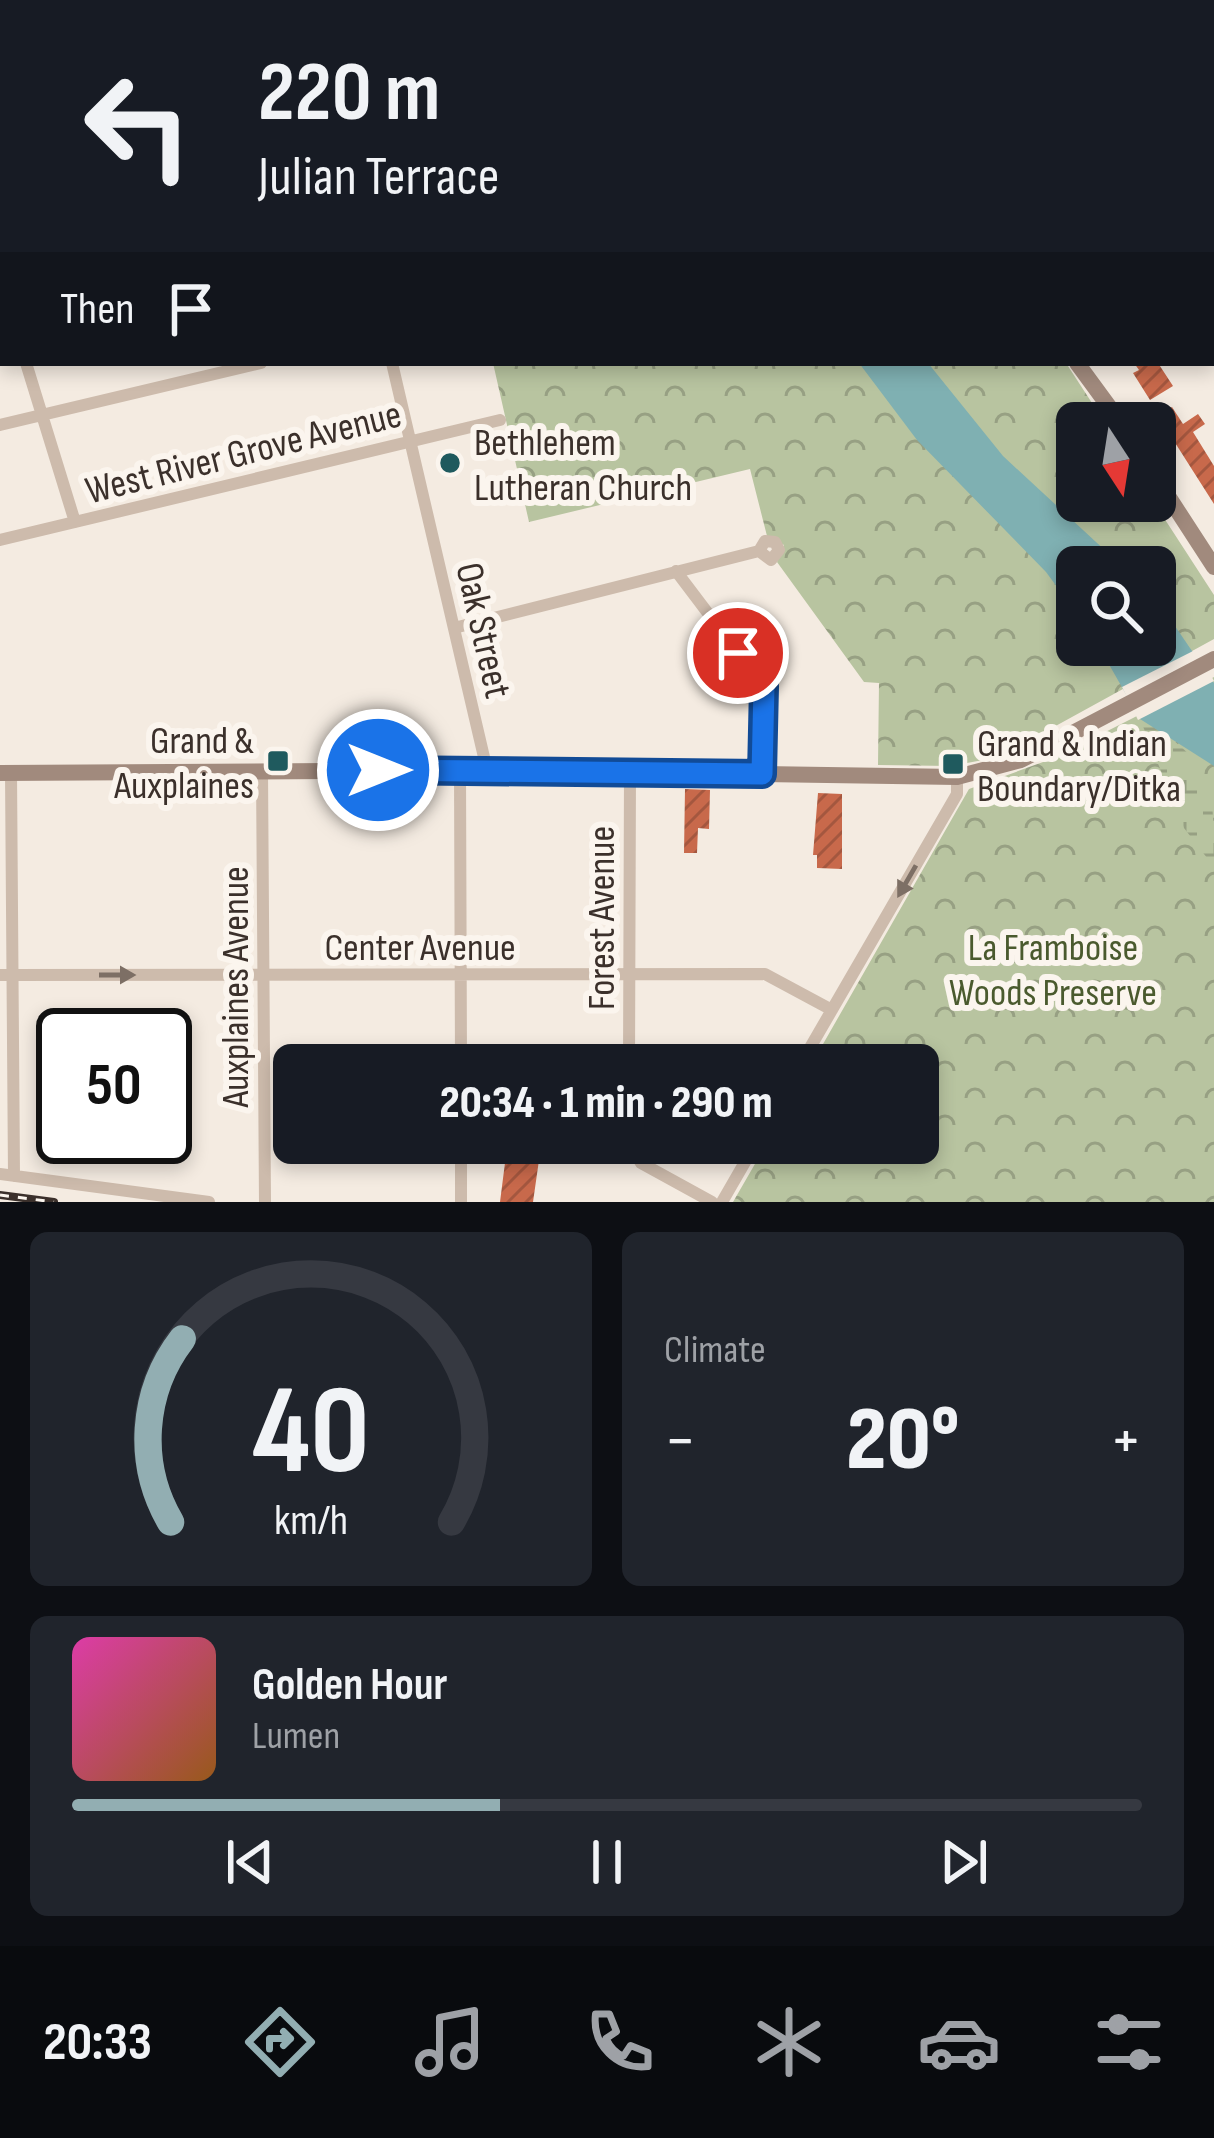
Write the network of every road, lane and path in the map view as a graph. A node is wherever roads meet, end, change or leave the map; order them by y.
1 (27, 366) edge
2 (393, 366) edge
3 (1079, 366) edge
4 (208, 369) edge
5 (1105, 402) edge
6 (44, 414) junction
7 (500, 420) dead end
8 (0, 424) edge
9 (410, 441) junction
10 (1176, 508) edge
11 (75, 522) junction
12 (0, 540) edge
13 (759, 551) dead end
14 (1214, 567) edge
15 (676, 572) junction
16 (454, 628) junction
17 (1210, 662) edge
18 (460, 770) junction
19 (487, 770) junction
20 (262, 771) junction
21 (630, 771) junction
22 (6, 773) edge
23 (762, 774) junction
24 (957, 777) junction
25 (7, 975) edge
26 (631, 975) junction
27 (265, 976) junction
28 (460, 976) junction
29 (832, 1010) junction
30 (461, 1044) edge
31 (629, 1044) edge
32 (812, 1044) edge
33 (461, 1164) edge
34 (643, 1164) edge
35 (744, 1164) edge
36 (7, 1175) edge
37 (209, 1202) edge
38 (265, 1202) edge
39 (461, 1202) edge
40 (712, 1202) edge
41 (722, 1202) edge

1 - 6 street
2 - 9 street, Oak Street
3 - 5 main road
4 - 6 street
6 - 8 street
6 - 11 street
7 - 9 street, West River Grove Avenue
9 - 11 street, West River Grove Avenue
9 - 16 street, Oak Street
10 - 14 main road
11 - 12 street, West River Grove Avenue
13 - 15 street
15 - 16 street
15 - 23 street
16 - 19 street, Oak Street
17 - 24 main road
18 - 19 main road
18 - 20 main road
18 - 28 street
19 - 21 main road
20 - 22 main road
20 - 27 street, Auxplaines Avenue
21 - 23 main road
21 - 26 street, Forest Avenue
22 - 25 street
23 - 24 main road
24 -> 29 street
25 -> 27 street, Center Avenue
25 - 36 street
26 - 28 street, Center Avenue
26 - 29 street, Center Avenue
26 - 31 street, Forest Avenue
27 - 28 street, Center Avenue
27 - 38 street, Auxplaines Avenue
28 - 30 street
29 - 32 street
33 - 39 street
34 - 40 street
35 - 41 street
36 - 37 street

